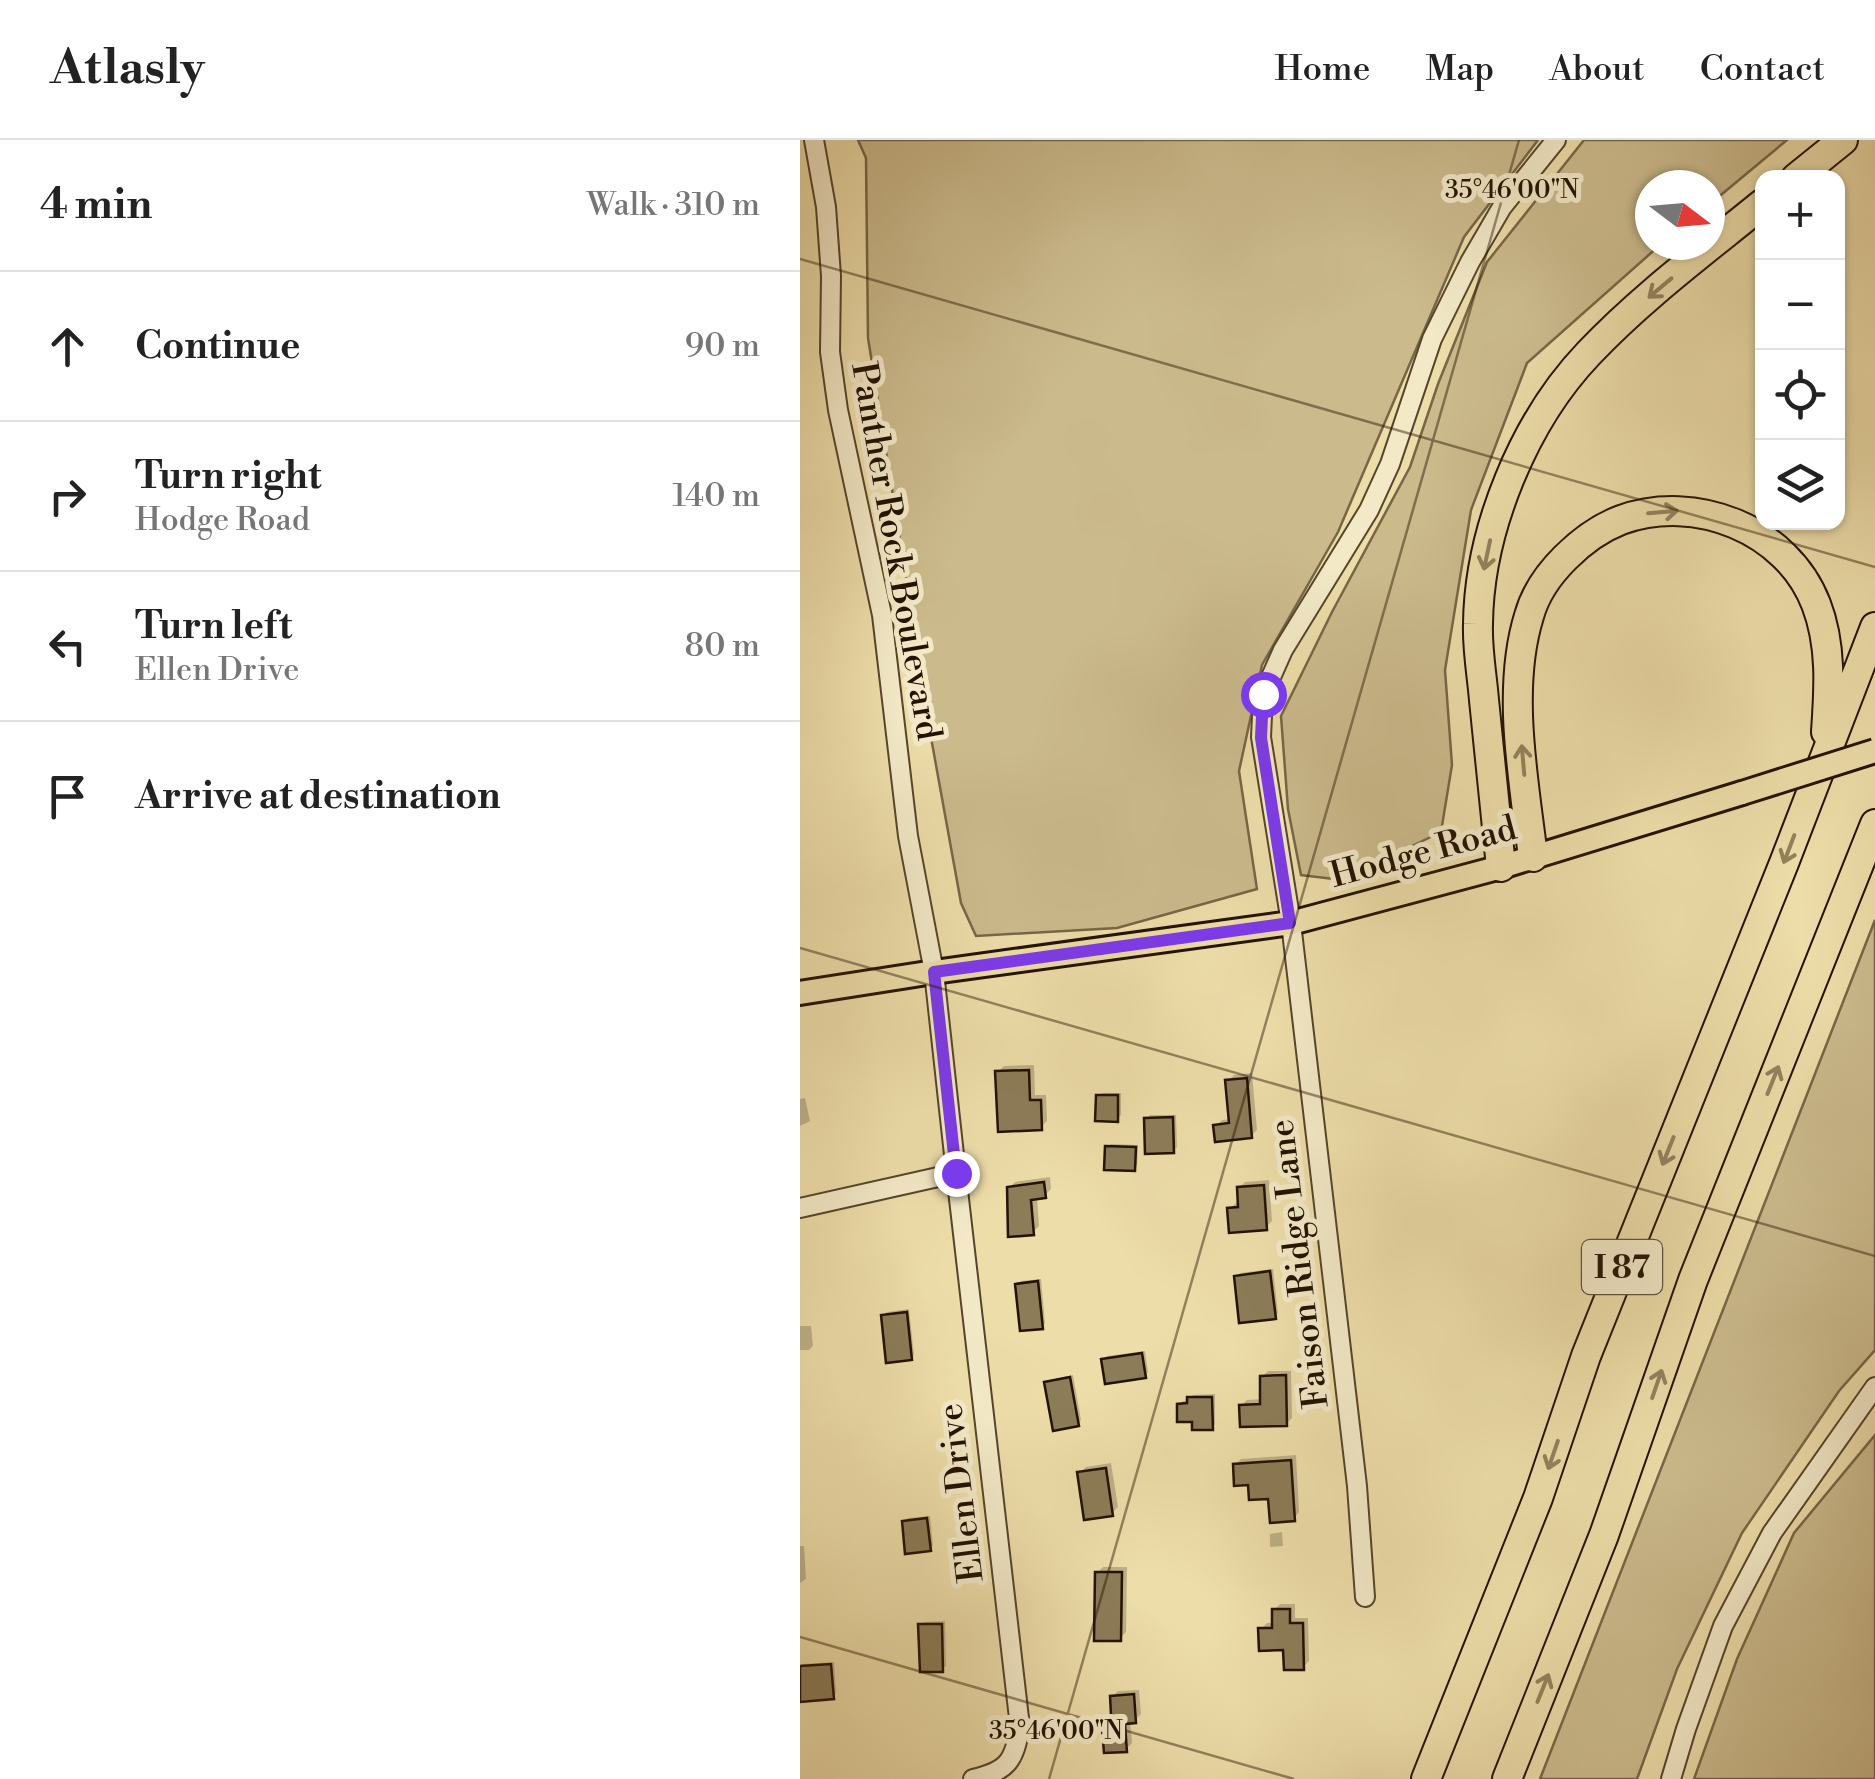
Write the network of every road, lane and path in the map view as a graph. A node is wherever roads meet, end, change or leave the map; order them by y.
1 (814, 140) edge
2 (1556, 140) edge
3 (1843, 140) edge
4 (1806, 170) edge
5 (1755, 210) edge
6 (1875, 627) edge
7 (1875, 751) edge
8 (1824, 758) junction
9 (1875, 824) edge
10 (1532, 857) junction
11 (1501, 867) junction
12 (1290, 923) junction
13 (934, 972) junction
14 (800, 993) edge
15 (956, 1173) junction
16 (800, 1208) edge
17 (1875, 1388) edge
18 (1365, 1597) dead end
19 (973, 1779) edge
20 (1426, 1779) edge
21 (1507, 1779) edge
22 (1672, 1779) edge

1 - 13 street, Panther Rock Boulevard
2 - 12 street, Faison Ridge Lane
3 - 4 highway
5 -> 11 highway
6 - 8 highway, I 87
7 - 10 main road, Hodge Road, bridge
10 -> 8 highway
8 -> 20 highway, I 87
21 -> 9 highway, I 87
10 - 11 main road, Hodge Road
11 - 12 main road, Hodge Road
12 - 13 main road, Hodge Road
12 - 18 street, Faison Ridge Lane
13 - 14 main road, Hodge Road
13 - 15 street, Ellen Drive
15 - 16 street
15 - 19 street, Ellen Drive
17 - 22 street

